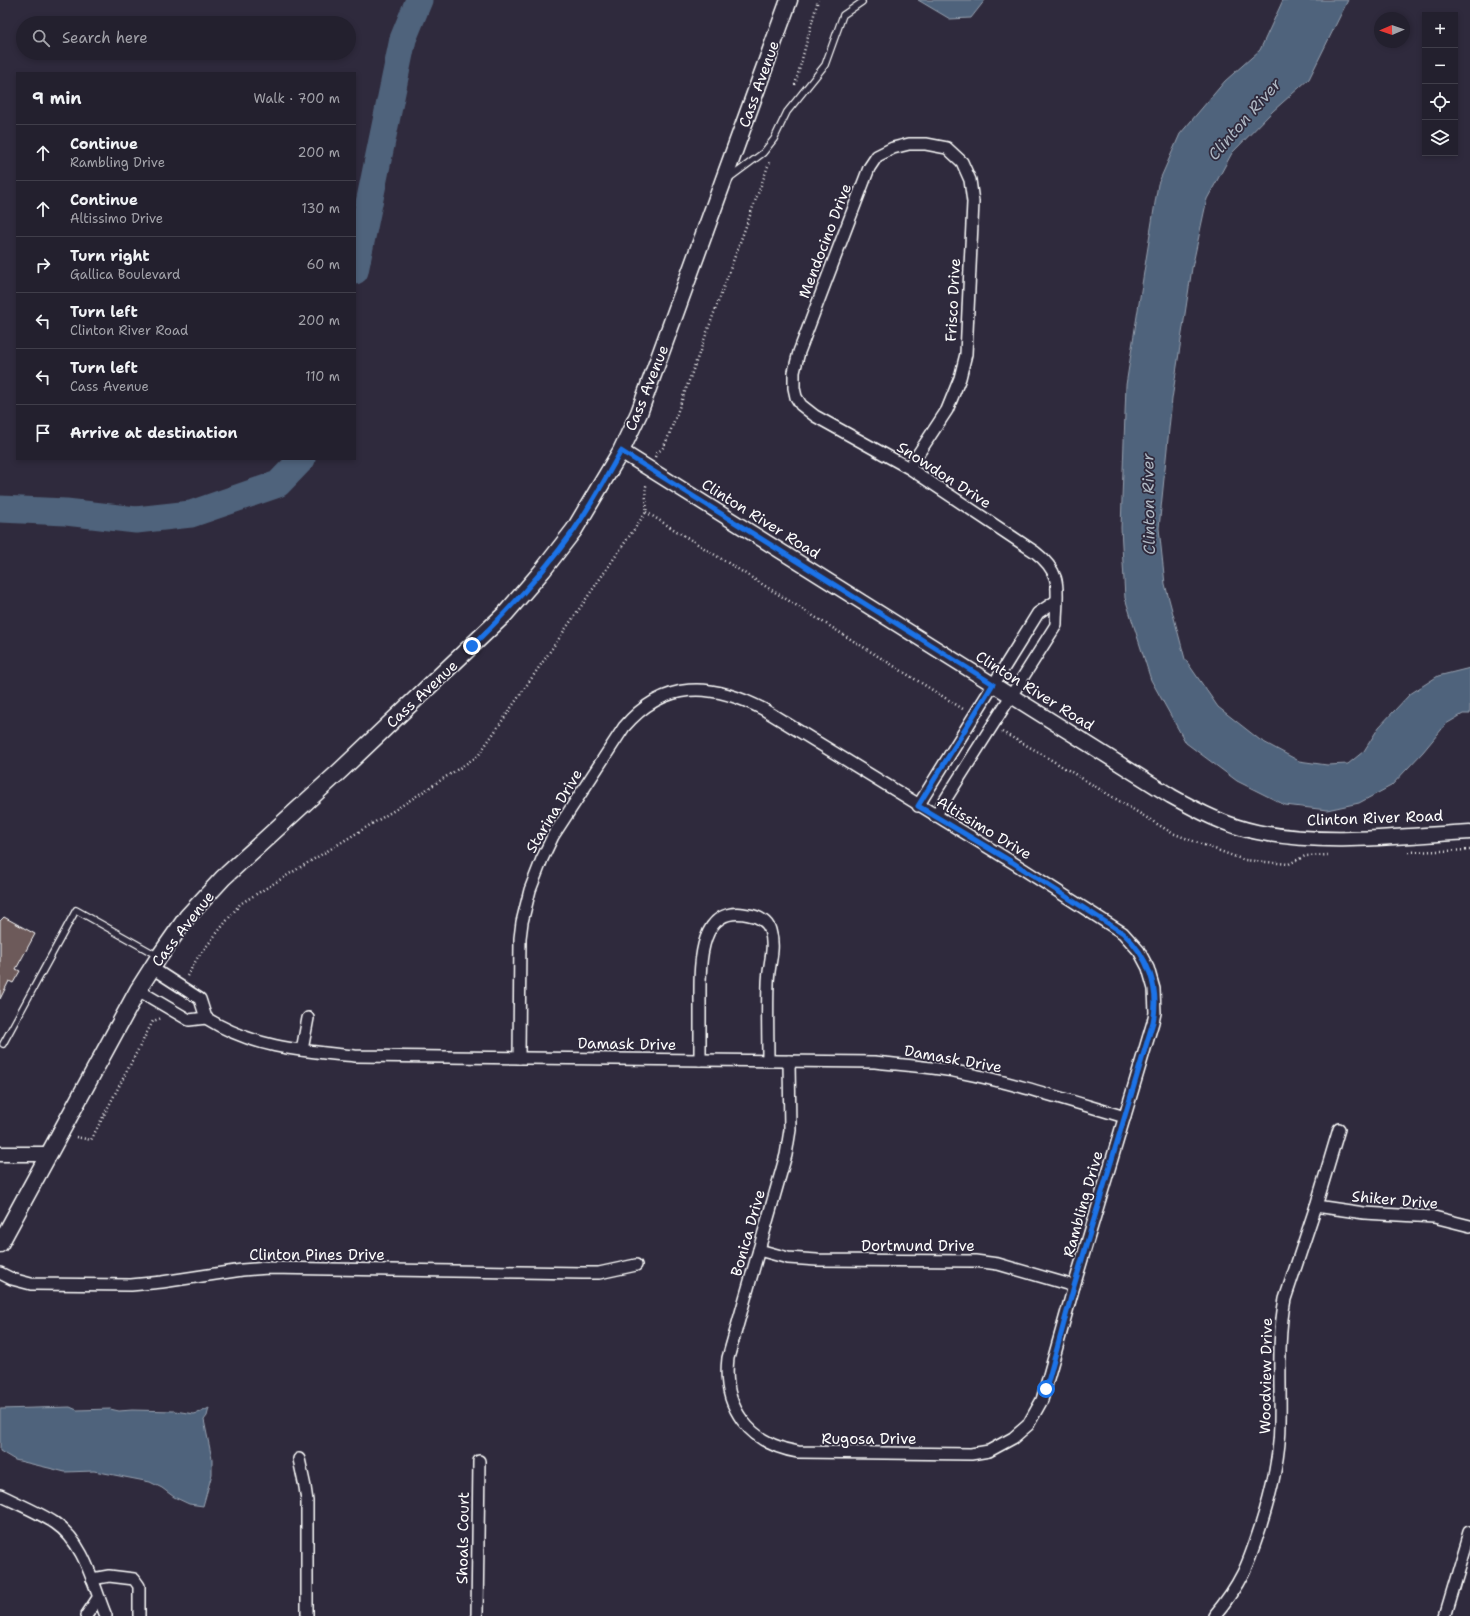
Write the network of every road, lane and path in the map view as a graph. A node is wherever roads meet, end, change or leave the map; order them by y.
1 (789, 0) edge
2 (818, 0) edge
3 (862, 2) dead end
4 (787, 112) junction
5 (774, 138) junction
6 (926, 144) joint
7 (722, 184) junction
8 (794, 388) joint
9 (621, 451) junction
10 (656, 452) dead end
11 (909, 468) junction
12 (644, 492) dead end
13 (646, 512) junction
14 (1056, 601) junction
15 (993, 684) junction
16 (681, 691) joint
17 (1011, 696) junction
18 (974, 716) junction
19 (992, 727) junction
20 (918, 806) junction
21 (935, 816) junction
22 (1470, 832) edge
23 (1470, 850) edge
24 (1401, 852) dead end
25 (1334, 854) dead end
26 (156, 962) junction
27 (1148, 968) joint
28 (181, 987) junction
29 (138, 990) junction
30 (169, 1008) junction
31 (206, 1018) junction
32 (308, 1018) dead end
33 (2, 1044) dead end
34 (302, 1050) junction
35 (519, 1058) junction
36 (700, 1060) junction
37 (768, 1061) junction
38 (789, 1061) junction
39 (1124, 1117) junction
40 (1338, 1129) dead end
41 (60, 1133) junction
42 (0, 1154) edge
43 (48, 1154) junction
44 (1316, 1206) junction
45 (1470, 1226) edge
46 (0, 1244) edge
47 (759, 1250) junction
48 (636, 1265) dead end
49 (0, 1273) edge
50 (1074, 1286) junction
51 (736, 1411) joint
52 (1013, 1438) joint
53 (299, 1459) dead end
54 (479, 1461) dead end
55 (0, 1495) edge
56 (1470, 1532) edge
57 (92, 1579) junction
58 (98, 1598) junction
59 (86, 1616) edge
60 (106, 1616) edge
61 (140, 1616) edge
62 (307, 1616) edge
63 (477, 1616) edge
64 (1214, 1616) edge
65 (1445, 1616) edge

1 - 7 main road, Cass Avenue
2 - 4 path
3 - 4 lane
4 - 5 lane
5 - 7 lane
5 - 10 path
6 - 8 street, Mendocino Drive
6 - 11 street, Frisco Drive
7 - 9 main road, Cass Avenue
8 - 11 street, Snowdon Drive
9 - 15 street, Clinton River Road
9 - 26 main road, Cass Avenue
11 - 14 street, Snowdon Drive
12 - 13 path
13 - 18 path
13 - 28 path
14 - 15 street
14 - 17 street, Snowdon Drive
15 - 17 street, Clinton River Road
15 - 18 street
16 - 20 street, Altissimo Drive
16 - 35 street, Starina Drive
17 - 19 street, Snowdon Drive
17 - 22 street, Clinton River Road
18 - 20 street
19 - 21 street, Snowdon Drive
19 - 25 path
20 - 21 street, Altissimo Drive
21 - 27 street, Altissimo Drive
23 - 24 path
26 - 28 street
26 - 29 main road, Cass Avenue
26 - 33 lane
27 - 39 street, Rambling Drive
28 - 31 street
29 - 30 street
29 - 41 main road, Cass Avenue
30 - 31 street
30 - 41 path
31 - 34 street, Damask Drive
32 - 34 street
34 - 35 street, Damask Drive
35 - 36 street, Damask Drive
36 - 37 street, Damask Drive
36 - 37 street
37 - 38 street, Damask Drive
38 - 39 street, Damask Drive
38 - 47 street, Bonica Drive
39 - 50 street, Rambling Drive
40 - 44 street, Woodview Drive
41 - 43 main road, Cass Avenue
42 - 43 street
43 - 46 main road, Cass Avenue
44 - 45 street, Shiker Drive
44 - 64 street, Woodview Drive
47 - 50 street, Dortmund Drive
47 - 51 street, Bonica Drive
48 - 49 street, Clinton Pines Drive
50 - 52 street, Rambling Drive
51 - 52 street, Rugosa Drive
53 - 62 street
54 - 63 street, Shoals Court
55 - 57 street
56 - 65 street
57 - 58 street
57 - 61 street
58 - 59 street
58 - 60 street

